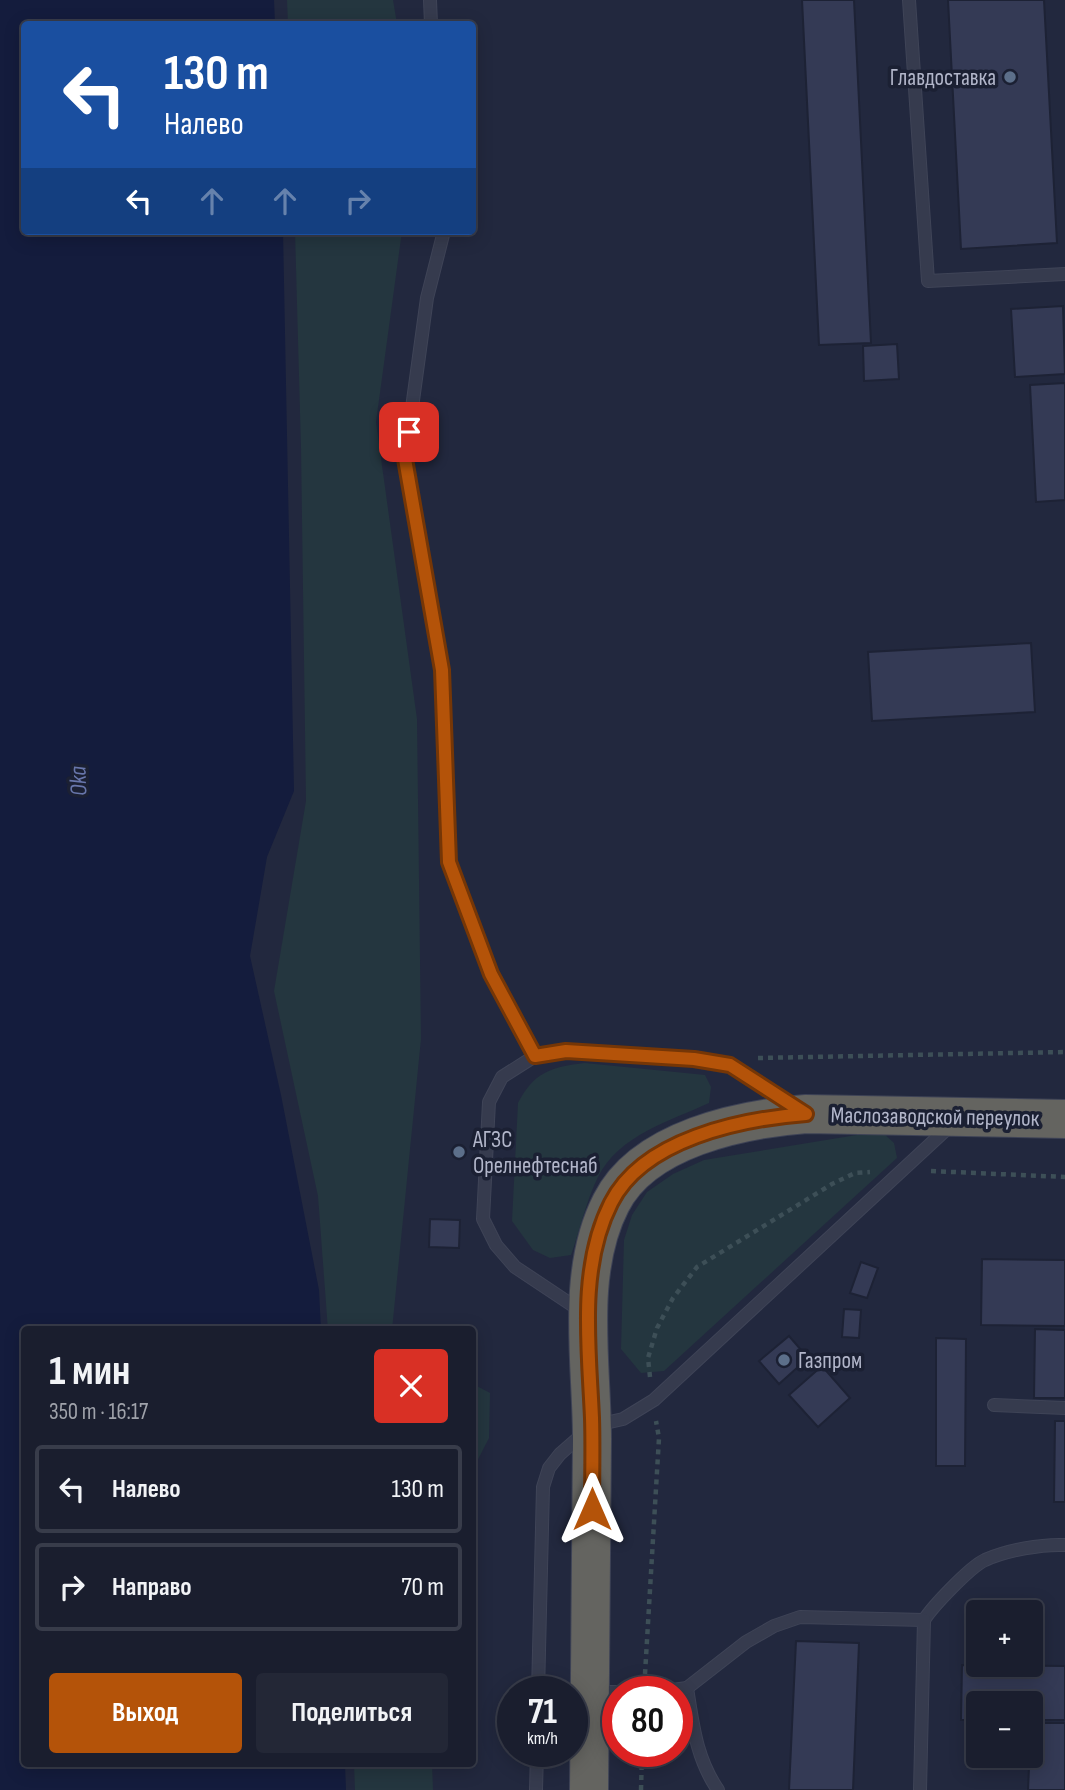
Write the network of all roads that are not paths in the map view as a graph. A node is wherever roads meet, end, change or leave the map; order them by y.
1 (430, 0) edge
2 (909, 0) edge
3 (431, 21) edge
4 (443, 235) edge
5 (1065, 274) edge
6 (535, 1056) junction
7 (806, 1114) junction
8 (960, 1116) junction
9 (1065, 1119) edge
10 (588, 1316) junction
11 (994, 1405) dead end
12 (1065, 1408) edge
13 (592, 1426) junction
14 (1065, 1545) edge
15 (924, 1620) junction
16 (538, 1676) edge
17 (693, 1683) edge
18 (590, 1692) junction
19 (602, 1692) edge
20 (693, 1729) edge
21 (537, 1767) edge
22 (536, 1790) edge
23 (589, 1790) edge
24 (718, 1790) edge
25 (920, 1790) edge

1 - 3 lane
2 - 5 lane
4 - 6 lane
6 - 7 lane
6 - 10 lane
7 - 8 highway, Маслозаводской переулок
7 - 10 highway, Маслозаводской переулок
8 - 9 highway, Маслозаводской переулок
8 - 13 lane
10 - 13 highway, Маслозаводской переулок
11 - 12 lane
13 - 16 lane
13 - 18 highway, Маслозаводской переулок
14 - 15 lane
15 - 17 lane
15 - 25 lane
18 - 19 lane
18 - 23 highway, Маслозаводской переулок
20 - 24 lane
21 - 22 lane

